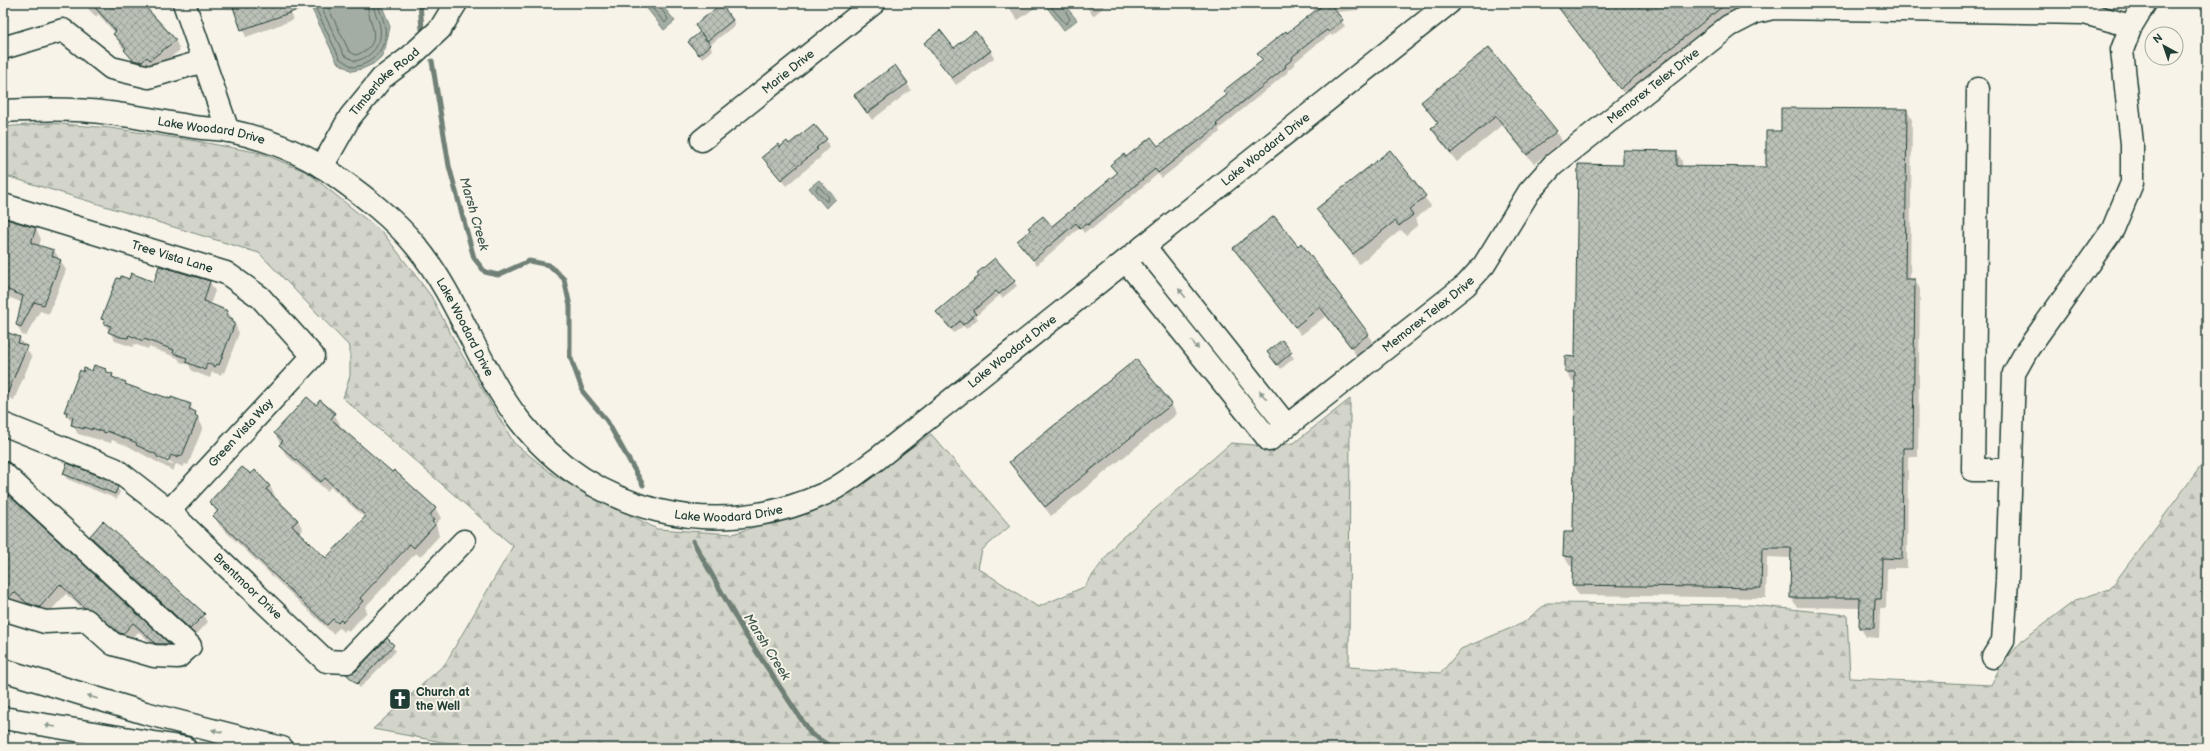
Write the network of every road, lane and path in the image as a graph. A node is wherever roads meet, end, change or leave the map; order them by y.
1 (184, 3) edge
2 (456, 3) edge
3 (874, 3) edge
4 (1449, 3) edge
5 (2145, 3) edge
6 (2130, 26) junction
7 (3, 48) edge
8 (204, 61) junction
9 (1978, 89) dead end
10 (3, 111) edge
11 (228, 131) junction
12 (702, 140) dead end
13 (322, 167) junction
14 (3, 205) edge
15 (1144, 246) junction
16 (1126, 261) junction
17 (313, 356) joint
18 (3, 424) edge
19 (1287, 426) junction
20 (2010, 470) junction
21 (3, 472) edge
22 (169, 511) junction
23 (464, 541) dead end
24 (3, 609) edge
25 (1994, 657) dead end
26 (3, 670) edge
27 (3, 718) edge
28 (185, 748) edge
29 (282, 748) edge

1 - 8 main road
2 - 13 main road, Timberlake Road
3 - 12 main road, Marie Drive
4 - 15 main road, Lake Woodard Drive
5 - 6 main road
6 - 19 main road, Memorex Telex Drive
6 - 20 main road
7 - 8 main road
8 - 11 main road
9 - 20 main road
10 - 11 main road, Lake Woodard Drive
11 - 13 main road, Lake Woodard Drive
13 - 16 main road, Lake Woodard Drive
14 - 17 main road, Tree Vista Lane
15 - 16 main road, Lake Woodard Drive
19 -> 15 main road
16 -> 19 main road, Memorex Telex Drive
17 - 22 main road, Green Vista Way
18 - 22 main road, Brentmoor Drive
20 - 25 main road
21 - 24 main road
22 - 23 main road, Brentmoor Drive
29 -> 26 main road
28 -> 27 main road

